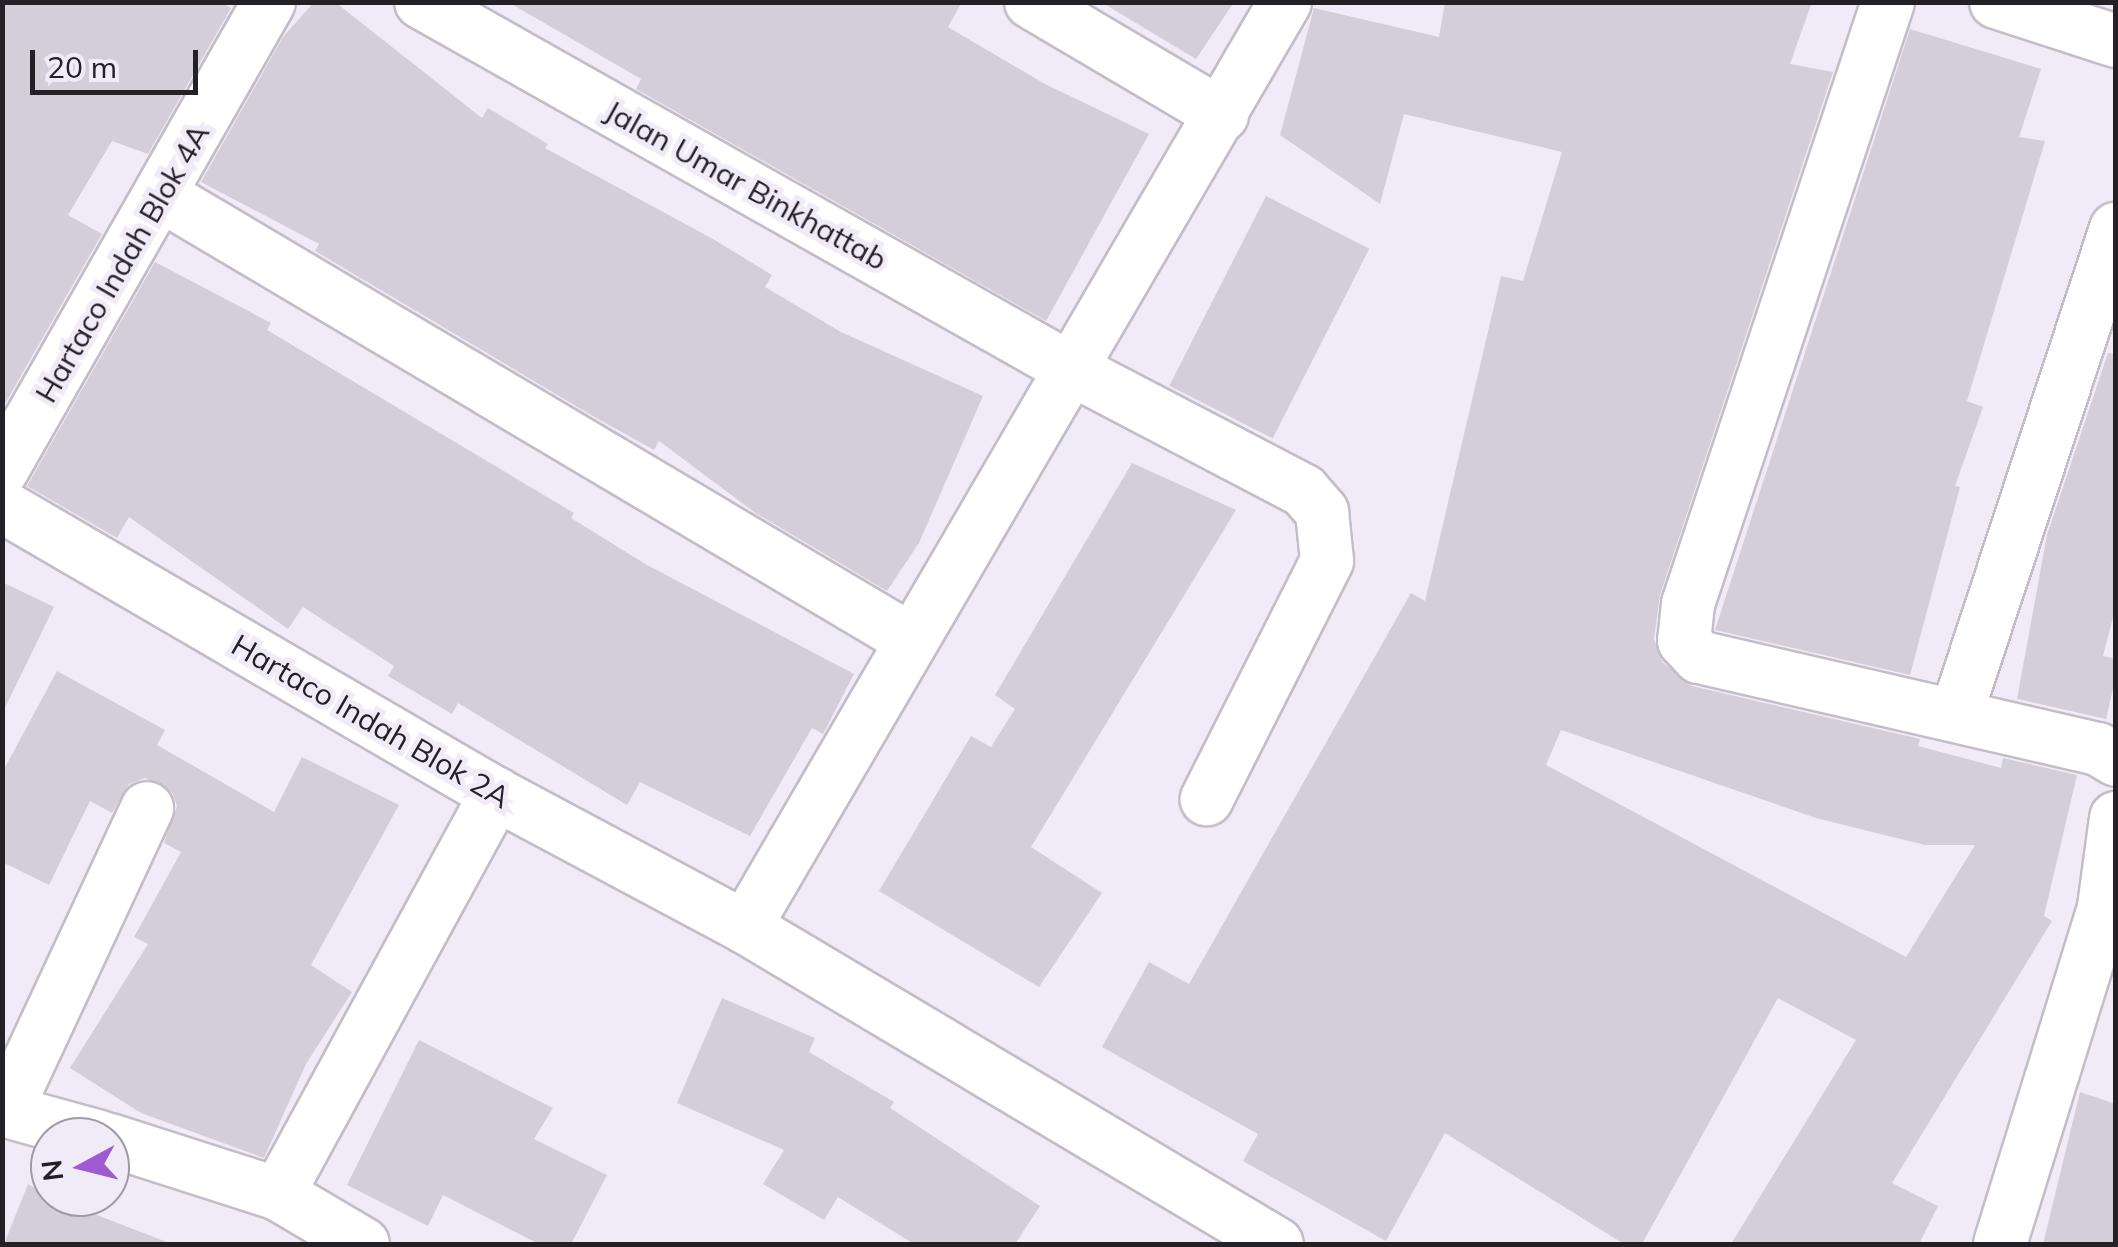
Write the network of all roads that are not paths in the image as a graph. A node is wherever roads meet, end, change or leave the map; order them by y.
1 (269, 2) edge
2 (421, 2) edge
3 (1031, 2) edge
4 (1285, 2) edge
5 (1888, 2) edge
6 (1996, 2) edge
7 (2116, 40) edge
8 (1222, 114) junction
9 (162, 195) junction
10 (2116, 230) edge
11 (1071, 369) junction
12 (2, 470) edge
13 (2, 506) edge
14 (911, 640) junction
15 (1956, 715) junction
16 (2116, 760) edge
17 (496, 794) junction
18 (1207, 799) dead end
19 (147, 808) dead end
20 (2116, 818) edge
21 (2110, 903) edge
22 (745, 927) junction
23 (4, 1110) edge
24 (30, 1117) edge
25 (130, 1146) edge
26 (278, 1194) junction
27 (363, 1244) edge
28 (1276, 1244) edge
29 (2000, 1244) edge

1 - 9 street, Hartaco Indah Blok 4A
2 - 11 street, Jalan Umar Binkhattab
3 - 8 street
4 - 8 street
5 - 15 street
6 - 7 street
8 - 11 street
9 - 12 street, Hartaco Indah Blok 4A
9 - 14 street
10 - 15 street
11 - 14 street
11 - 18 street, Jalan Umar Binkhattab
13 - 17 street, Hartaco Indah Blok 2A
14 - 22 street
15 - 16 street
17 - 22 street, Hartaco Indah Blok 2A
17 - 26 street
19 - 23 street
20 - 21 street
21 - 29 street
22 - 28 street, Hartaco Indah Blok 2A
23 - 24 street
25 - 26 street
26 - 27 street

